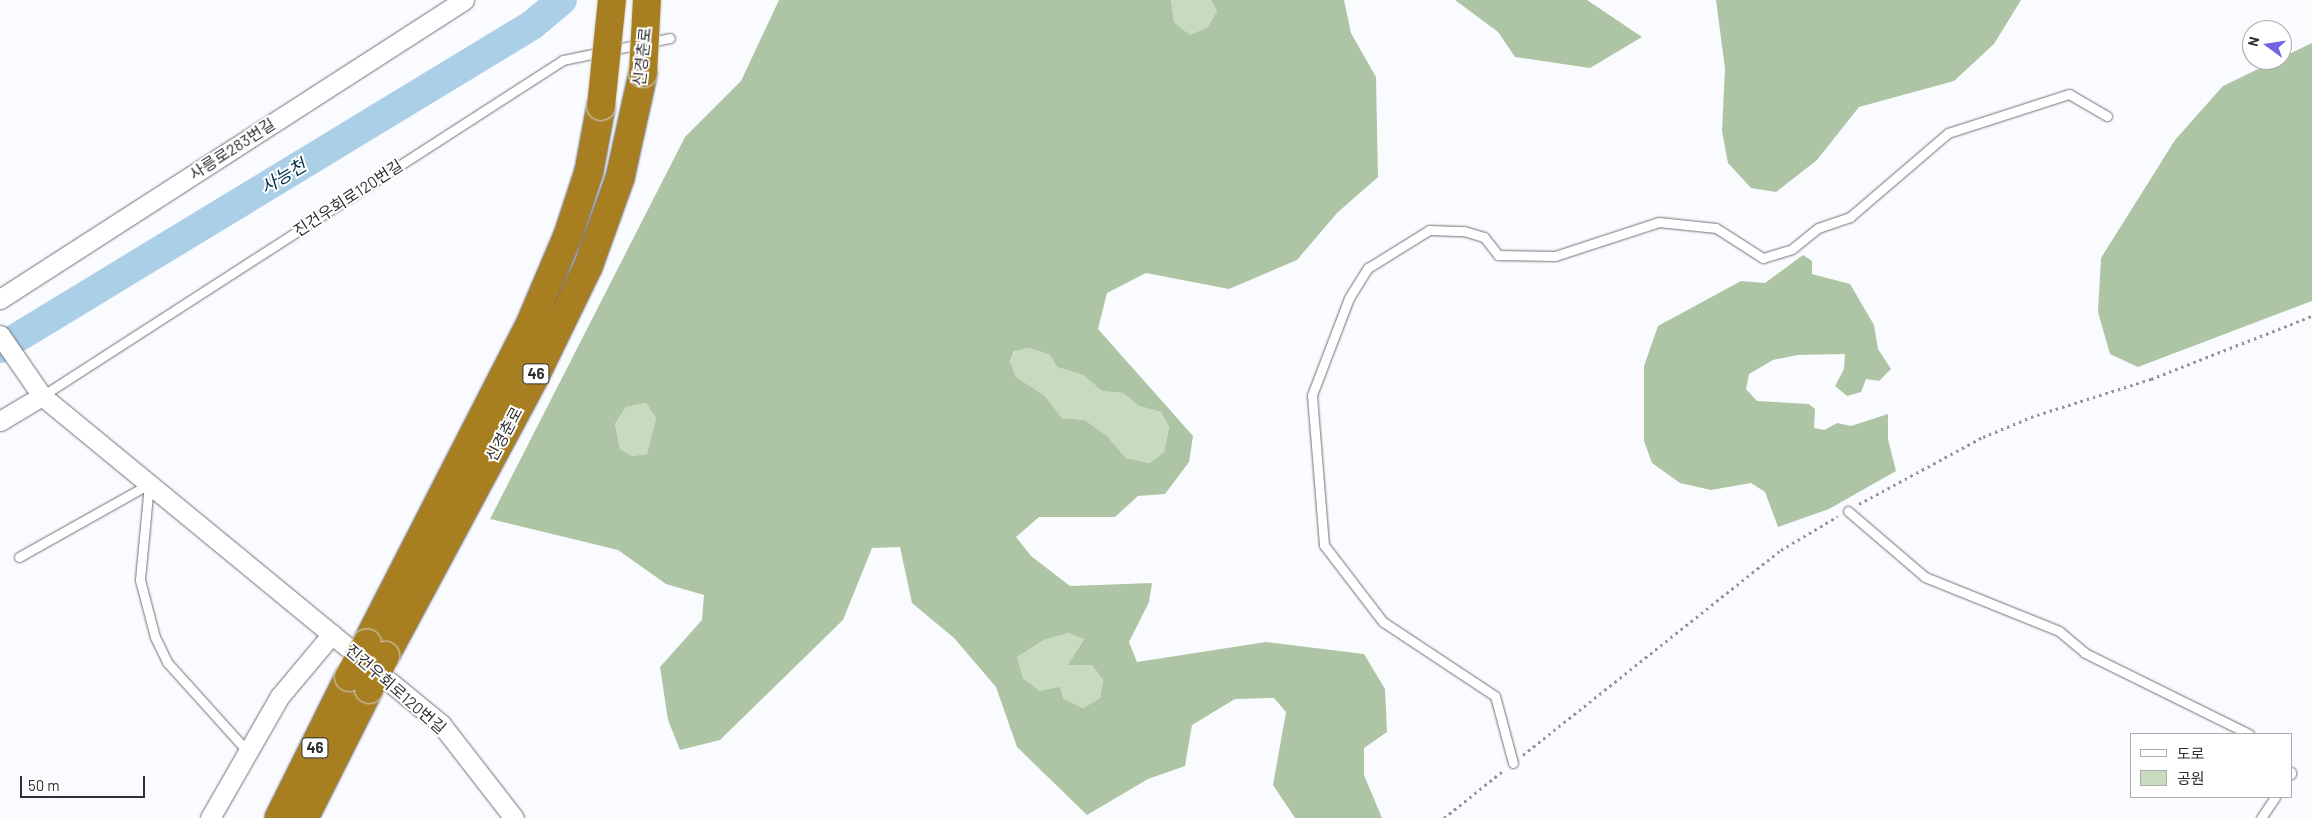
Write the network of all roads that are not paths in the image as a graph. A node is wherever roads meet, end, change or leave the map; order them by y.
1 (464, 0) edge
2 (612, 0) edge
3 (647, 0) edge
4 (670, 38) dead end
5 (2107, 116) dead end
6 (0, 299) edge
7 (0, 335) edge
8 (42, 396) junction
9 (0, 421) edge
10 (149, 484) junction
11 (1848, 511) dead end
12 (19, 557) dead end
13 (332, 634) junction
14 (376, 649) junction
15 (359, 683) junction
16 (2247, 733) edge
17 (247, 751) junction
18 (1513, 763) dead end
19 (2274, 798) edge
20 (210, 818) edge
21 (279, 818) edge
22 (304, 818) edge
23 (514, 818) edge
24 (2261, 818) edge

1 - 6 street, 사릉로283번길
2 - 14 highway, 신경춘로 / 46, bridge
3 - 14 highway, 신경춘로 / 46, bridge
4 - 8 lane, 진건우회로120번길
5 - 18 lane
7 - 8 street
8 - 9 street, 진건우회로120번길
8 - 10 street, 진건우회로120번길
10 - 12 lane
10 - 13 street, 진건우회로120번길
10 - 17 lane
11 - 16 lane
13 - 17 street, 진건우회로120번길
13 - 23 street, 진건우회로120번길
14 - 15 highway, 신경춘로 / 46, bridge
15 - 21 highway, 신경춘로 / 46
15 - 22 highway, 신경춘로 / 46
17 - 20 street, 진건우회로120번길
19 - 24 lane

